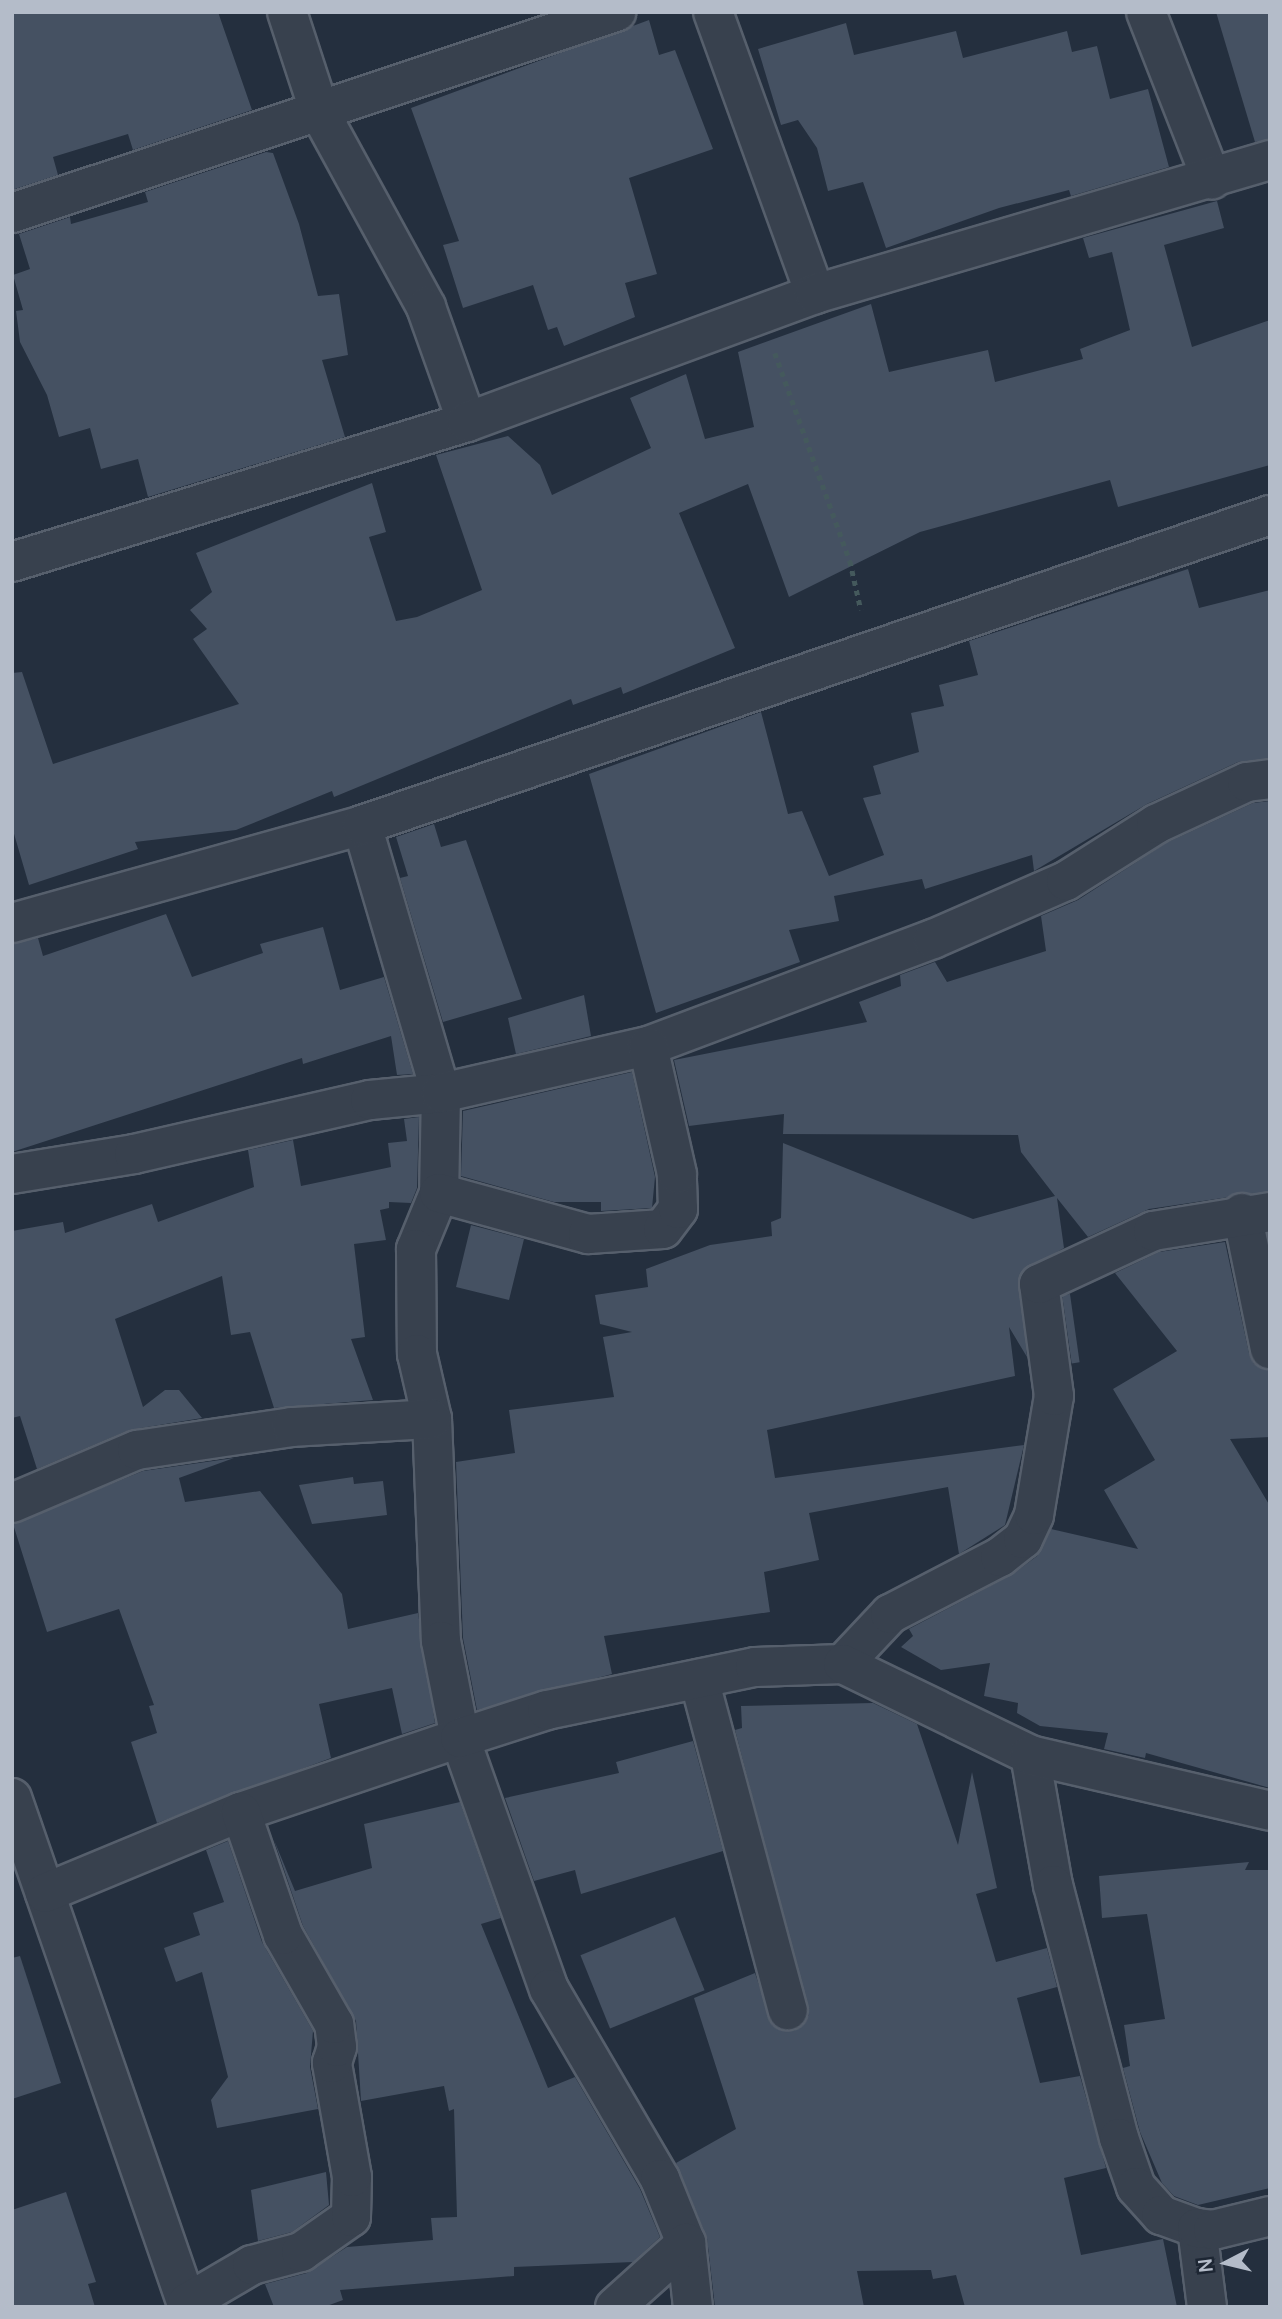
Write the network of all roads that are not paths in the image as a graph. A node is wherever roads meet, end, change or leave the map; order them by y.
1 (287, 12) edge
2 (615, 12) edge
3 (713, 12) edge
4 (1146, 12) edge
5 (320, 113) junction
6 (1270, 160) edge
7 (1212, 180) junction
8 (12, 213) edge
9 (815, 294) junction
10 (467, 422) junction
11 (1270, 514) edge
12 (12, 562) edge
13 (1270, 779) edge
14 (362, 825) junction
15 (12, 923) edge
16 (648, 1046) junction
17 (442, 1093) junction
18 (12, 1174) edge
19 (439, 1193) junction
20 (1256, 1213) edge
21 (1270, 1349) edge
22 (432, 1419) junction
23 (12, 1503) edge
24 (843, 1664) junction
25 (699, 1679) junction
26 (460, 1738) junction
27 (1030, 1755) junction
28 (12, 1798) edge
29 (241, 1811) junction
30 (1270, 1811) edge
31 (45, 1893) junction
32 (788, 2010) dead end
33 (1270, 2216) edge
34 (1198, 2228) junction
35 (686, 2243) junction
36 (188, 2305) edge
37 (615, 2307) edge
38 (693, 2307) edge
39 (1207, 2307) edge

1 - 5 street
2 - 5 street
3 - 9 street
4 - 7 street
5 - 8 street
5 - 10 street
6 - 7 street
7 - 9 street
9 - 10 street
10 - 12 street
11 - 14 street
13 - 16 street
14 - 15 street
14 - 17 street
16 - 17 street
16 - 19 street
17 - 18 street
17 - 19 street
19 - 22 street
20 - 21 street
20 - 24 street
22 - 23 street
22 - 26 street
24 - 25 street
24 - 27 street
25 - 26 street
25 - 32 street
26 - 29 street
26 - 35 street
27 - 30 street
27 - 34 street
28 - 31 street
29 - 31 street
29 - 36 street
31 - 36 street
33 - 34 street
34 - 39 street
35 - 37 street
35 - 38 street

